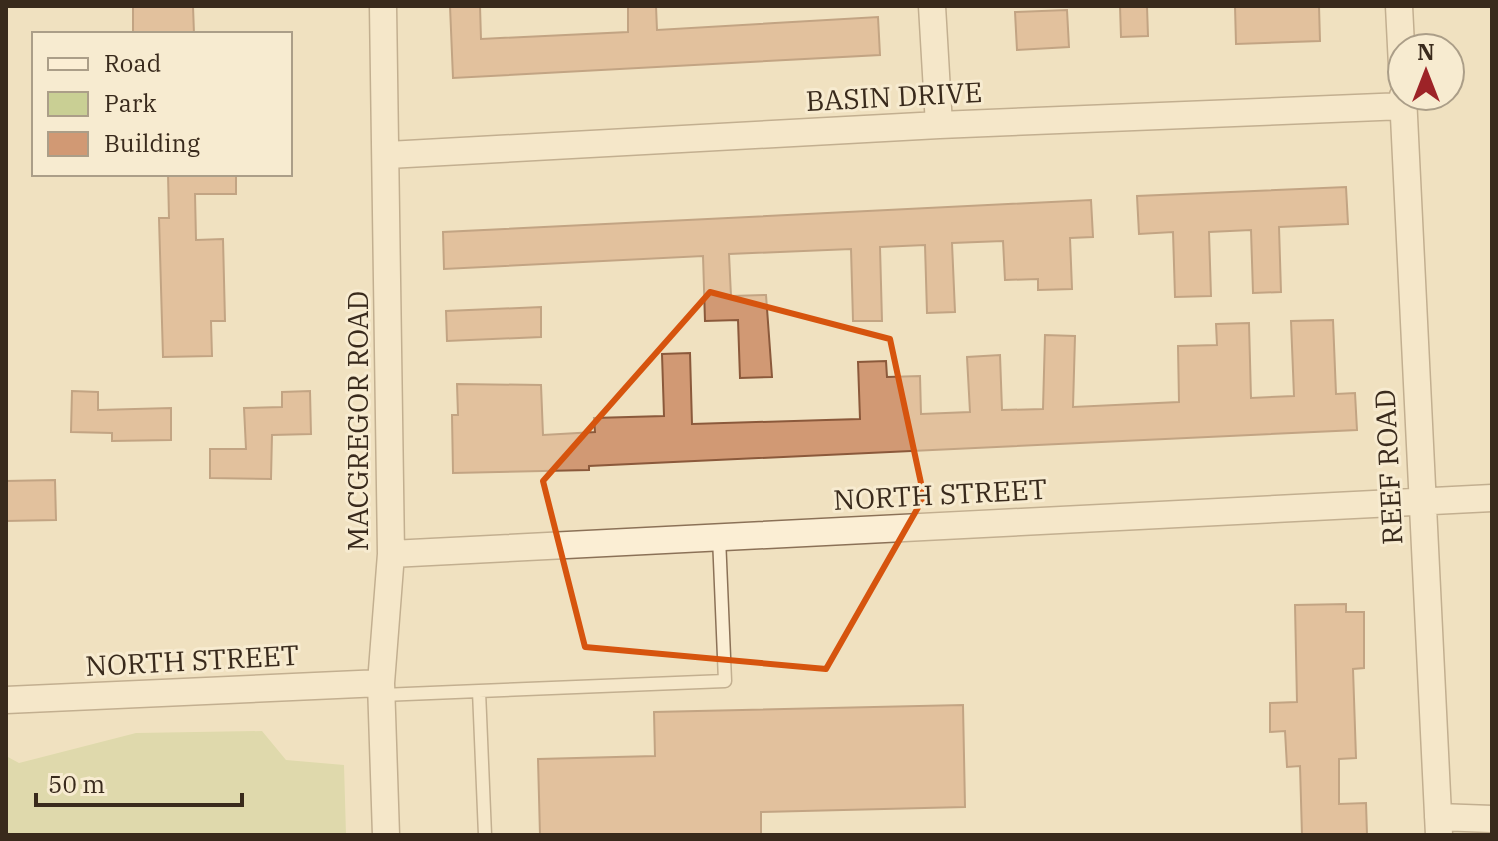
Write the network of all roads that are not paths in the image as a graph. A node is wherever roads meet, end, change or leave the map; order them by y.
1 (383, 6) edge
2 (932, 6) edge
3 (1399, 6) edge
4 (1400, 32) edge
5 (1386, 102) edge
6 (1404, 112) edge
7 (939, 125) junction
8 (388, 155) junction
9 (1492, 498) edge
10 (1422, 500) junction
11 (719, 537) junction
12 (391, 554) junction
13 (382, 689) junction
14 (479, 691) junction
15 (6, 700) edge
16 (1492, 819) edge
17 (1438, 826) edge
18 (386, 835) edge
19 (485, 835) edge

1 - 8 street, MACGREGOR ROAD
2 - 7 street
3 - 4 street
5 - 7 street, BASIN DRIVE
6 - 10 street, REEF ROAD
7 - 8 street, BASIN DRIVE
8 - 12 street, MACGREGOR ROAD
9 - 10 street, NORTH STREET
10 - 11 street, NORTH STREET
10 - 17 street, REEF ROAD
11 - 12 street, NORTH STREET
11 - 14 lane
12 - 13 street, MACGREGOR ROAD
13 - 14 lane
13 - 15 street, NORTH STREET
13 - 18 street, MACGREGOR ROAD
14 - 19 lane
16 - 17 street

